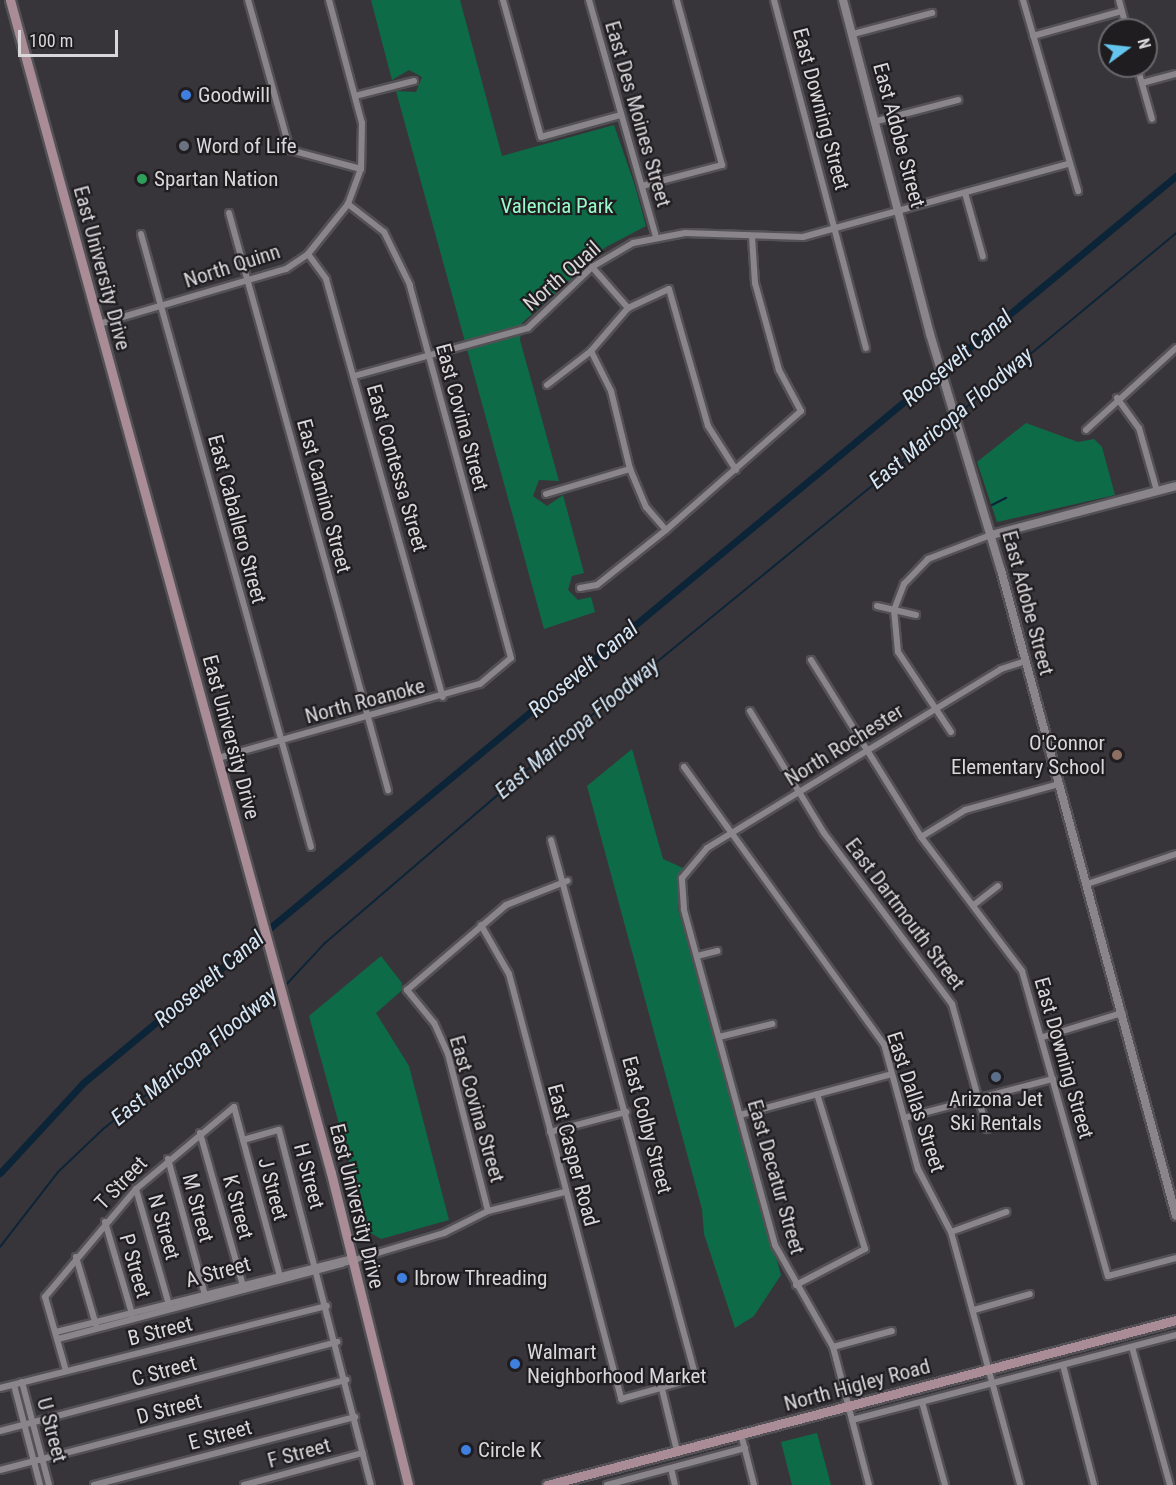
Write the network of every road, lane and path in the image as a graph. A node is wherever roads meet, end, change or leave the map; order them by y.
1 (10, 0) edge
2 (248, 0) edge
3 (329, 0) edge
4 (503, 0) edge
5 (590, 0) edge
6 (677, 0) edge
7 (774, 0) edge
8 (843, 0) edge
9 (1023, 0) edge
10 (1119, 0) edge
11 (1122, 11) junction
12 (932, 13) dead end
13 (1124, 18) edge
14 (853, 34) junction
15 (1033, 36) junction
16 (1176, 74) edge
17 (1141, 78) edge
18 (414, 81) dead end
19 (1142, 83) junction
20 (355, 96) junction
21 (958, 100) dead end
22 (621, 115) junction
23 (1152, 119) dead end
24 (877, 121) junction
25 (1068, 164) junction
26 (361, 169) junction
27 (642, 186) junction
28 (1078, 191) dead end
29 (965, 193) junction
30 (348, 204) junction
31 (901, 210) junction
32 (229, 213) dead end
33 (836, 227) junction
34 (141, 234) dead end
35 (656, 236) junction
36 (752, 237) junction
37 (308, 254) junction
38 (983, 257) dead end
39 (592, 267) junction
40 (248, 282) junction
41 (161, 306) junction
42 (628, 308) junction
43 (99, 324) junction
44 (866, 348) dead end
45 (1176, 348) edge
46 (591, 351) junction
47 (428, 355) junction
48 (354, 376) junction
49 (546, 385) dead end
50 (1117, 398) junction
51 (1086, 430) dead end
52 (630, 469) junction
53 (736, 470) junction
54 (1176, 486) edge
55 (1157, 491) junction
56 (546, 494) dead end
57 (666, 530) junction
58 (991, 535) junction
59 (580, 588) dead end
60 (877, 606) dead end
61 (894, 610) junction
62 (916, 615) dead end
63 (511, 658) joint
64 (811, 660) dead end
65 (1025, 661) junction
66 (443, 697) junction
67 (932, 710) junction
68 (750, 711) dead end
69 (368, 718) junction
70 (951, 732) dead end
71 (281, 741) junction
72 (866, 751) junction
73 (218, 758) junction
74 (684, 767) dead end
75 (1059, 784) junction
76 (388, 790) dead end
77 (799, 792) junction
78 (729, 834) junction
79 (921, 837) junction
80 (551, 840) dead end
81 (311, 847) dead end
82 (1176, 854) edge
83 (687, 868) joint
84 (567, 881) junction
85 (1087, 884) junction
86 (998, 886) dead end
87 (975, 904) junction
88 (481, 925) junction
89 (717, 951) dead end
90 (697, 956) junction
91 (1122, 1013) junction
92 (772, 1024) dead end
93 (719, 1037) junction
94 (1042, 1037) junction
95 (892, 1074) junction
96 (1053, 1079) junction
97 (817, 1094) junction
98 (980, 1096) junction
99 (234, 1107) joint
100 (626, 1112) junction
101 (740, 1115) junction
102 (904, 1118) junction
103 (987, 1129) dead end
104 (550, 1131) junction
105 (200, 1133) junction
106 (243, 1140) junction
107 (168, 1159) junction
108 (136, 1189) junction
109 (565, 1192) junction
110 (488, 1211) junction
111 (1006, 1212) dead end
112 (1176, 1216) edge
113 (105, 1222) junction
114 (951, 1232) junction
115 (76, 1257) junction
116 (352, 1258) junction
117 (1176, 1258) edge
118 (316, 1267) junction
119 (280, 1276) junction
120 (796, 1285) junction
121 (243, 1286) junction
122 (1030, 1294) dead end
123 (205, 1296) junction
124 (45, 1297) joint
125 (169, 1306) junction
126 (327, 1306) junction
127 (974, 1310) junction
128 (133, 1315) junction
129 (1176, 1320) edge
130 (96, 1325) junction
131 (892, 1331) dead end
132 (1176, 1335) edge
133 (57, 1336) junction
134 (337, 1342) junction
135 (833, 1347) junction
136 (1132, 1347) junction
137 (1063, 1365) junction
138 (989, 1369) junction
139 (66, 1371) junction
140 (346, 1380) junction
141 (22, 1382) junction
142 (993, 1383) junction
143 (14, 1385) junction
144 (0, 1388) edge
145 (662, 1389) junction
146 (922, 1402) junction
147 (848, 1406) junction
148 (355, 1417) junction
149 (852, 1420) junction
150 (33, 1423) junction
151 (25, 1425) junction
152 (0, 1431) edge
153 (741, 1434) junction
154 (745, 1448) junction
155 (677, 1451) junction
156 (363, 1453) junction
157 (43, 1459) junction
158 (34, 1461) junction
159 (671, 1468) junction
160 (0, 1470) edge
161 (40, 1485) edge
162 (49, 1485) edge
163 (94, 1485) edge
164 (244, 1485) edge
165 (371, 1485) edge
166 (408, 1485) edge
167 (547, 1485) edge
168 (607, 1485) edge
169 (675, 1485) edge
170 (754, 1485) edge
171 (869, 1485) edge
172 (945, 1485) edge
173 (1020, 1485) edge
174 (1094, 1485) edge
175 (1170, 1485) edge

1 - 43 main road, East University Drive
2 - 26 street
3 - 20 street
4 - 22 street
5 - 22 street, East Des Moines Street
6 - 27 street
7 - 33 street, East Downing Street
8 - 14 street, East Adobe Street
9 - 15 street
10 - 11 street
11 - 13 street
11 - 15 street
12 - 14 street
14 - 24 street, East Adobe Street
15 - 25 street
16 - 19 street
17 - 19 street
18 - 20 street
19 - 23 street
20 - 26 street
21 - 24 street
22 - 27 street, East Des Moines Street
24 - 31 street, East Adobe Street
25 - 28 street
25 - 29 street, North Quail
26 - 30 street, North Quinn
27 - 35 street, East Des Moines Street
29 - 31 street, North Quail
29 - 38 street
30 - 37 street, North Quinn
30 - 47 street, East Covina Street
31 - 33 street, North Quail
31 - 58 street, East Adobe Street
32 - 40 street, East Camino Street
33 - 36 street, North Quail
33 - 44 street, East Downing Street
34 - 41 street, East Caballero Street
35 - 36 street, North Quail
35 - 39 street, North Quail
36 - 53 street
37 - 40 street, North Quinn
37 - 48 street, East Contessa Street
39 - 42 street
39 - 47 street, North Quail
40 - 41 street, North Quinn
40 - 69 street, East Camino Street
41 - 43 street, North Quinn
41 - 71 street, East Caballero Street
42 - 46 street
42 - 53 street
43 - 73 main road, East University Drive
45 - 50 street
46 - 49 street
46 - 52 street
47 - 48 street, North Quail
47 - 63 street, East Covina Street
48 - 66 street, East Contessa Street
50 - 51 street
50 - 55 street
52 - 56 street
52 - 57 street
53 - 57 street
54 - 55 street
55 - 58 street
57 - 59 street
58 - 61 street
58 - 65 street, East Adobe Street
60 - 61 street
61 - 62 street
61 - 67 street
63 - 66 street, North Roanoke
64 - 72 street, East Downing Street
65 - 67 street, North Rochester
65 - 75 street, East Adobe Street
66 - 69 street, North Roanoke
67 - 70 street
67 - 72 street, North Rochester
68 - 77 street, East Dartmouth Street
69 - 71 street, North Roanoke
69 - 76 street, East Camino Street
71 - 73 street, North Roanoke
71 - 81 street, East Caballero Street
72 - 77 street, North Rochester
72 - 79 street, East Downing Street
73 - 116 main road, East University Drive
74 - 78 street, East Dallas Street
75 - 79 street
75 - 85 street, East Adobe Street
77 - 78 street, North Rochester
77 - 98 street, East Dartmouth Street
78 - 83 street, North Rochester
78 - 95 street, East Dallas Street
79 - 87 street, East Downing Street
80 - 84 street, East Colby Street
82 - 85 street
83 - 90 street, East Decatur Street
84 - 88 street
84 - 100 street, East Colby Street
85 - 91 street, East Adobe Street
86 - 87 street
87 - 94 street, East Downing Street
88 - 104 street, East Casper Road
88 - 110 street, East Covina Street
89 - 90 street
90 - 93 street, East Decatur Street
91 - 94 street
91 - 112 street, East Adobe Street
92 - 93 street
93 - 101 street, East Decatur Street
94 - 96 street, East Downing Street
95 - 97 street
95 - 102 street, East Dallas Street
96 - 98 street
96 - 117 street, East Downing Street
97 - 101 street
97 - 120 street
98 - 102 street
98 - 103 street, East Dartmouth Street
99 - 105 street, T Street
99 - 106 street, J Street
100 - 104 street
100 - 145 street, East Colby Street
101 - 120 street, East Decatur Street
102 - 114 street, East Dallas Street
104 - 109 street, East Casper Road
105 - 107 street, T Street
105 - 121 street, K Street
106 - 118 street, H Street
106 - 119 street, J Street
107 - 108 street, T Street
107 - 123 street, M Street
108 - 113 street, T Street
108 - 125 street, N Street
109 - 110 street, A Street
109 - 145 street, East Casper Road
110 - 116 street, A Street
111 - 114 street
113 - 115 street, T Street
113 - 128 street, P Street
114 - 127 street, East Dallas Street
115 - 124 street, T Street
115 - 130 street
116 - 118 street, A Street
116 - 166 main road, East University Drive
118 - 119 street, A Street
118 - 126 street
119 - 121 street, A Street
120 - 135 street, East Decatur Street
121 - 123 street, A Street
122 - 127 street
123 - 125 street, A Street
124 - 133 street, U Street
125 - 128 street, A Street
126 - 134 street
126 - 139 street, B Street
127 - 138 street, East Dallas Street
128 - 130 street, A Street
129 - 138 main road, North Higley Road
130 - 133 street, A Street
131 - 135 street
132 - 136 street, North Higley Road
133 - 139 street, U Street
134 - 140 street
134 - 150 street, C Street
135 - 147 street, East Decatur Street
136 - 137 street, North Higley Road
136 - 175 street
137 - 142 street, North Higley Road
137 - 174 street
138 - 142 street, East Dallas Street
138 - 147 main road, North Higley Road
139 - 141 street, B Street
140 - 148 street
140 - 157 street, D Street
141 - 143 street, B Street
141 - 150 street, U Street
142 - 146 street, North Higley Road
142 - 173 street, East Dallas Street
143 - 144 street, B Street
143 - 151 street, U Street
145 - 155 street
146 - 149 street, North Higley Road
146 - 172 street
147 - 149 street, East Decatur Street
147 - 153 main road, North Higley Road
148 - 156 street
148 - 163 street, E Street
149 - 171 street, East Decatur Street
150 - 151 street, C Street
150 - 157 street, U Street
151 - 152 street, C Street
151 - 158 street, U Street
153 - 154 street
153 - 155 main road, North Higley Road
154 - 159 street
154 - 170 street
155 - 167 main road, North Higley Road
156 - 164 street, F Street
156 - 165 street
157 - 158 street, D Street
157 - 162 street, U Street
158 - 160 street, D Street
158 - 161 street, U Street
159 - 168 street
159 - 169 street

